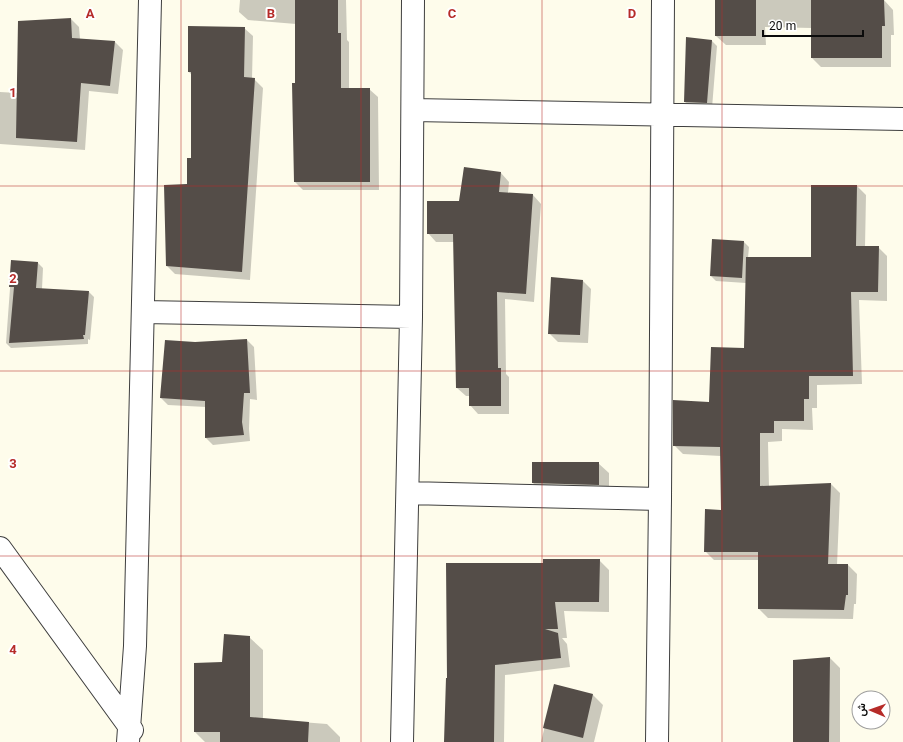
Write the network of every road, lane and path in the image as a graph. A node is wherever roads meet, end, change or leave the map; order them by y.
1 (150, 0) edge
2 (413, 0) edge
3 (663, 0) edge
4 (413, 110) junction
5 (662, 115) junction
6 (903, 119) edge
7 (143, 312) junction
8 (411, 316) junction
9 (408, 493) junction
10 (660, 499) junction
11 (0, 548) edge
12 (128, 733) edge
13 (142, 742) edge
14 (402, 742) edge
15 (657, 742) edge

1 - 7 street
2 - 4 street
3 - 5 street
4 - 5 street
4 - 8 street
5 - 6 street
5 - 10 street
7 - 8 street
7 - 12 street
8 - 9 street
9 - 10 street
9 - 14 street
10 - 15 street
11 - 12 street
12 - 13 street

